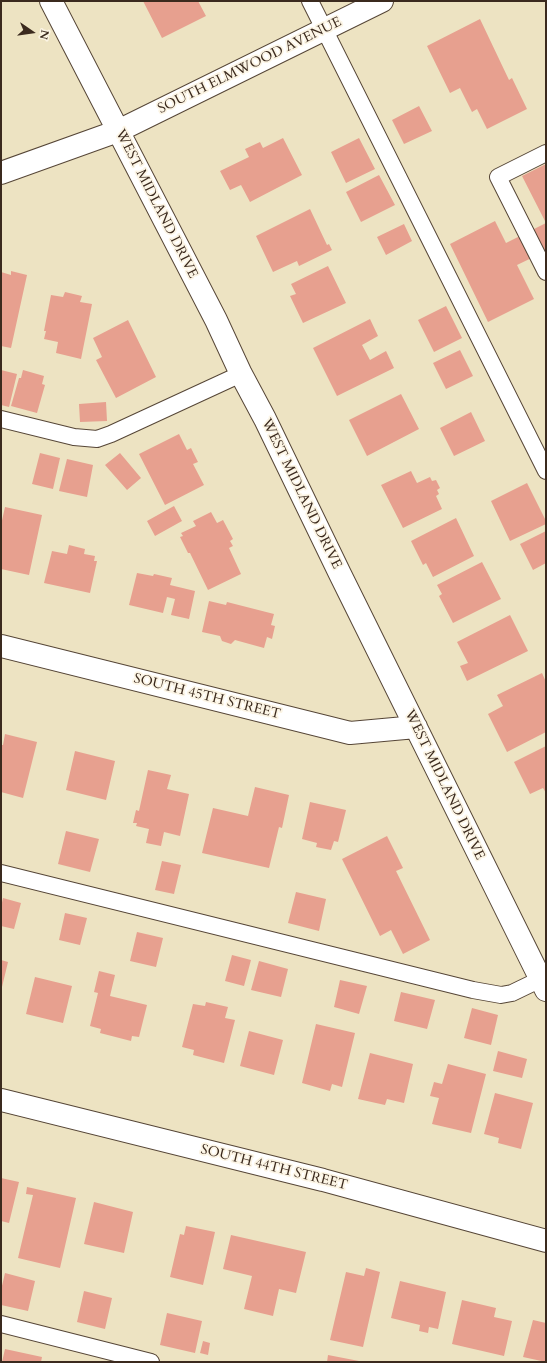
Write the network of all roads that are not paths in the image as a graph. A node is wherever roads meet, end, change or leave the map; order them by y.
1 (51, 1) edge
2 (310, 1) edge
3 (382, 1) edge
4 (324, 30) junction
5 (118, 130) junction
6 (546, 153) edge
7 (1, 173) edge
8 (546, 272) edge
9 (241, 374) junction
10 (1, 419) edge
11 (546, 471) edge
12 (1, 646) edge
13 (416, 727) junction
14 (1, 873) edge
15 (544, 984) edge
16 (1, 1100) edge
17 (546, 1241) edge
18 (1, 1324) edge
19 (151, 1362) edge

1 - 5 street, WEST MIDLAND DRIVE
2 - 4 lane
3 - 4 street, SOUTH ELMWOOD AVENUE
4 - 5 street, SOUTH ELMWOOD AVENUE
4 - 11 lane
5 - 7 street, SOUTH ELMWOOD AVENUE
5 - 9 street, WEST MIDLAND DRIVE
6 - 8 lane
9 - 10 lane
9 - 13 street, WEST MIDLAND DRIVE
12 - 13 street, SOUTH 45TH STREET
13 - 15 street, WEST MIDLAND DRIVE
14 - 15 lane
16 - 17 street, SOUTH 44TH STREET
18 - 19 lane

